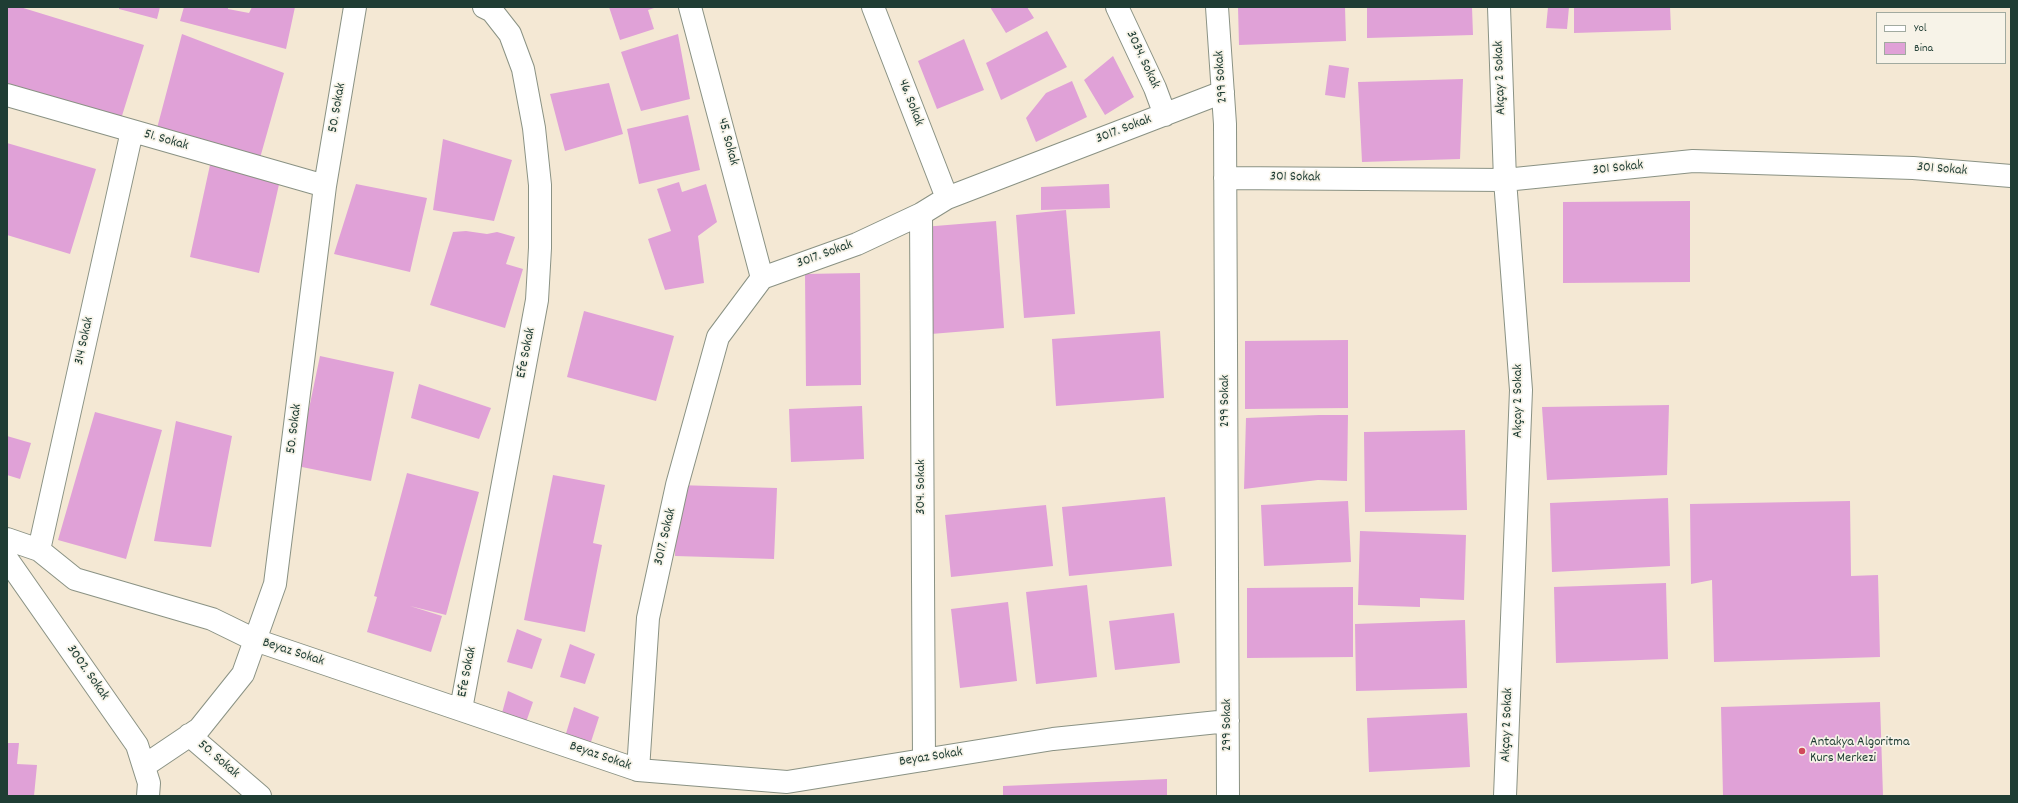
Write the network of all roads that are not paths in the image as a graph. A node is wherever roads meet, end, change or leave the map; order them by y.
1 (355, 7) edge
2 (484, 7) edge
3 (690, 7) edge
4 (873, 7) edge
5 (1117, 7) edge
6 (1217, 7) edge
7 (1499, 7) edge
8 (1223, 92) junction
9 (7, 95) edge
10 (1165, 115) junction
11 (132, 131) junction
12 (2011, 176) edge
13 (1225, 178) junction
14 (1505, 180) junction
15 (325, 186) junction
16 (947, 198) junction
17 (921, 214) junction
18 (762, 278) junction
19 (7, 539) edge
20 (39, 550) junction
21 (7, 559) edge
22 (255, 640) junction
23 (461, 709) junction
24 (1228, 721) junction
25 (189, 735) junction
26 (924, 760) junction
27 (144, 766) junction
28 (638, 770) junction
29 (148, 796) edge
30 (260, 796) edge
31 (1228, 796) edge
32 (1505, 796) edge

1 - 15 street, 50. Sokak
2 - 23 street, Efe Sokak
3 - 18 street, 45. Sokak
4 - 16 street, 46. Sokak
5 - 10 street, 3034. Sokak
6 - 8 street, 299 Sokak
7 - 14 street, Akçay 2 Sokak
8 - 10 street, 3017. Sokak
8 - 13 street, 299 Sokak
9 - 11 street, 51. Sokak
10 - 16 street, 3017. Sokak
11 - 15 street, 51. Sokak
11 - 20 street, 314 Sokak
12 - 14 street, 301 Sokak
13 - 14 street, 301 Sokak
13 - 24 street, 299 Sokak
14 - 32 street, Akçay 2 Sokak
15 - 22 street, 50. Sokak
16 - 17 street, 3017. Sokak
17 - 18 street, 3017. Sokak
17 - 26 street, 304. Sokak
18 - 28 street, 3017. Sokak
19 - 20 street, Beyaz Sokak
20 - 22 street, Beyaz Sokak
21 - 27 street, 3002. Sokak
22 - 23 street, Beyaz Sokak
22 - 25 street, 50. Sokak
23 - 28 street, Beyaz Sokak
24 - 26 street, Beyaz Sokak
24 - 31 street, 299 Sokak
25 - 27 street
25 - 30 street, 50. Sokak
26 - 28 street, Beyaz Sokak
27 - 29 street, 3002. Sokak

